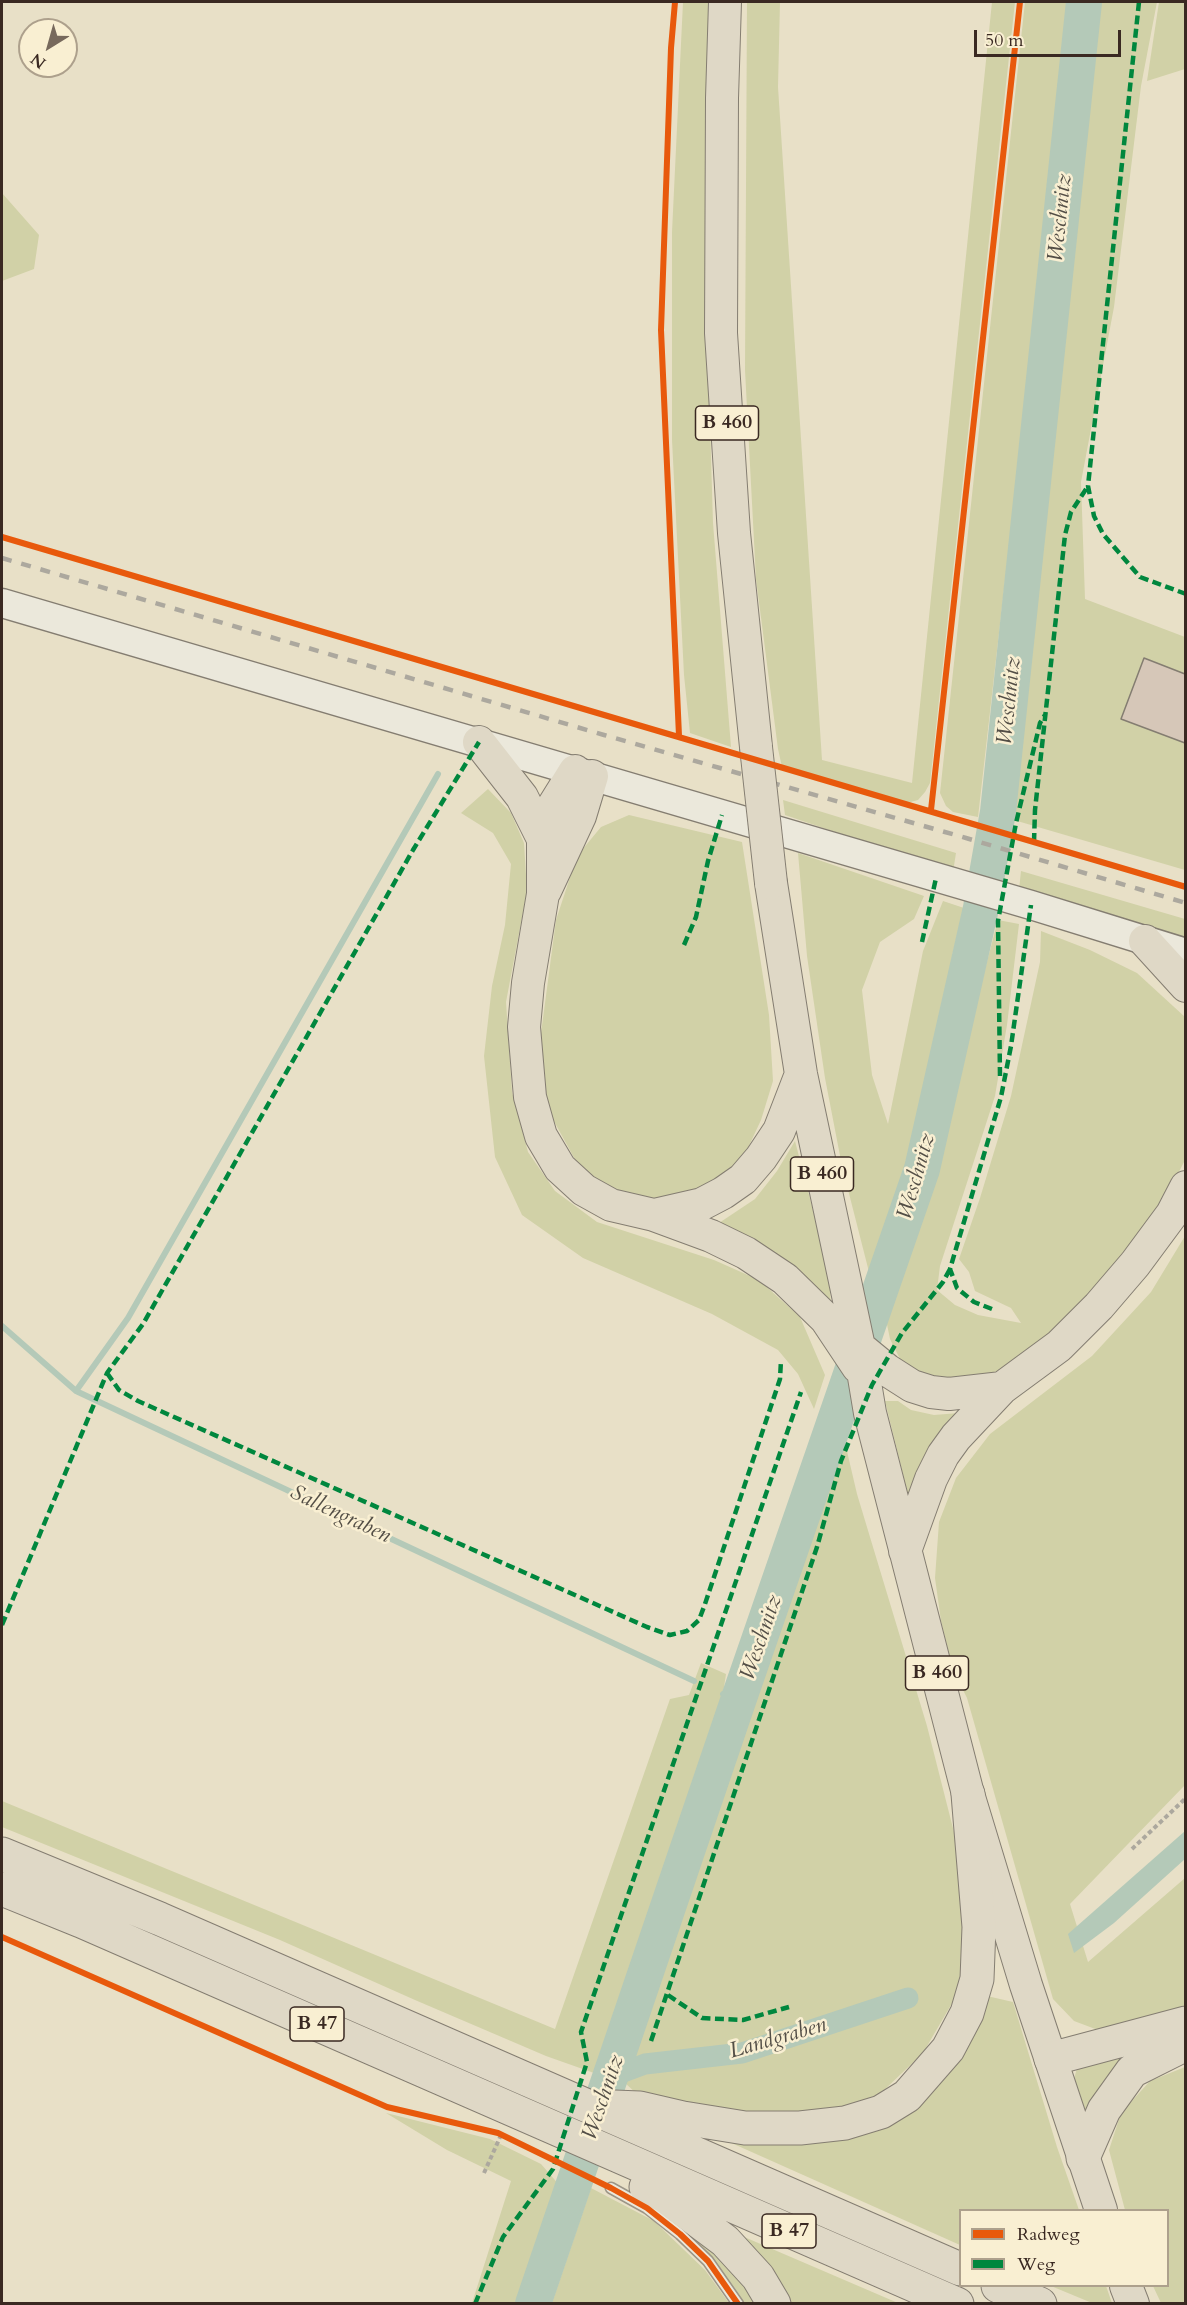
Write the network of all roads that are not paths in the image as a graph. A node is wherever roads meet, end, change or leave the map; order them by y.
1 (725, 2) edge
2 (2, 603) edge
3 (479, 742) junction
4 (584, 774) junction
5 (543, 838) junction
6 (543, 894) junction
7 (1145, 941) junction
8 (1185, 953) edge
9 (1185, 986) edge
10 (801, 1074) junction
11 (1185, 1187) edge
12 (654, 1215) junction
13 (870, 1364) junction
14 (1002, 1388) junction
15 (905, 1551) junction
16 (969, 1794) junction
17 (2, 1854) edge
18 (2, 1889) edge
19 (1185, 2023) edge
20 (1185, 2044) edge
21 (1051, 2059) junction
22 (637, 2118) junction
23 (1083, 2158) junction
24 (617, 2173) junction
25 (1100, 2209) edge
26 (959, 2270) edge
27 (1000, 2287) edge
28 (738, 2304) edge
29 (774, 2304) edge
30 (957, 2304) edge
31 (1040, 2304) edge

1 - 10 main road, B 460, bridge
2 - 3 street
3 - 4 street
3 - 5 main road
4 - 5 main road
4 - 6 main road
4 - 7 street
5 - 6 main road
6 - 12 main road
7 - 8 street
7 - 9 main road
10 - 12 main road
10 - 13 main road, B 460
11 - 14 main road
12 - 13 main road
13 - 14 main road
13 - 15 main road, B 460
14 - 15 main road
15 - 16 main road, B 460
16 - 21 main road, B 460
16 - 22 highway
17 - 22 highway, B 47
18 - 24 highway, B 47
19 - 21 highway
20 - 23 highway
21 - 23 main road, B 460
22 - 26 highway, B 47
23 - 25 main road, B 460
24 - 28 lane
24 - 29 highway
24 - 30 highway, B 47
27 - 31 highway

